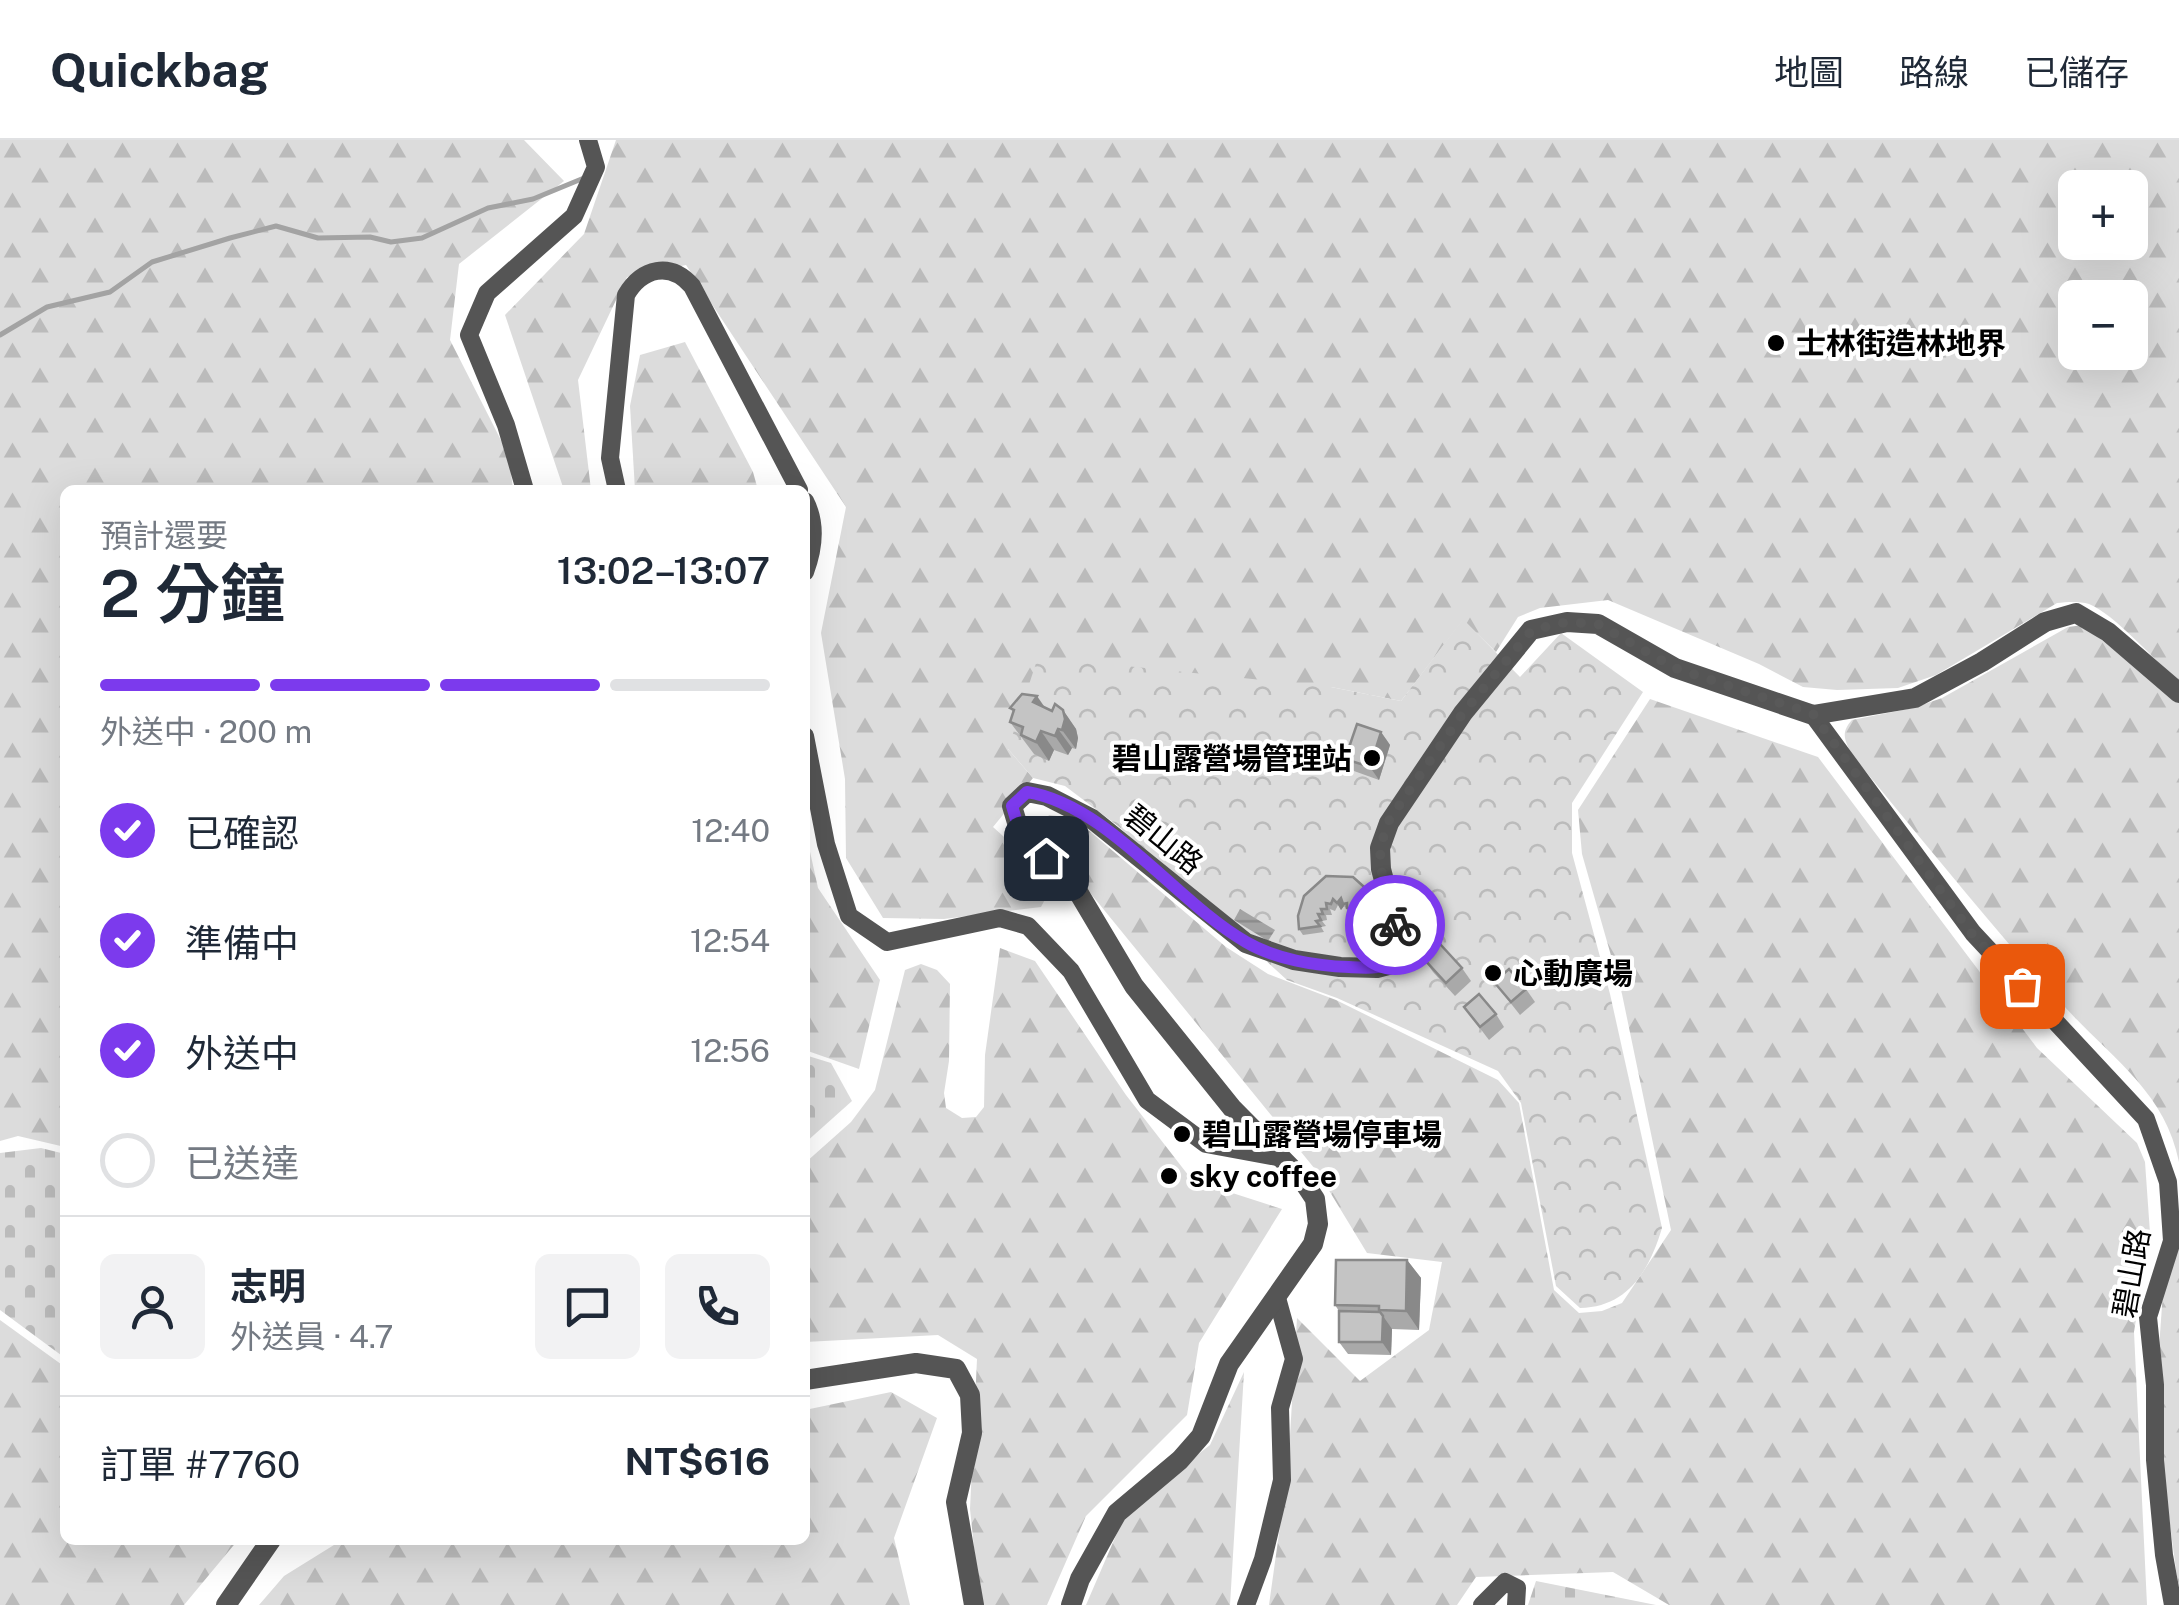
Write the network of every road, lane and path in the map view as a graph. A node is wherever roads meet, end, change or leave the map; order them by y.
1 (588, 140) edge
2 (524, 485) edge
3 (615, 485) edge
4 (796, 485) edge
5 (810, 510) edge
6 (810, 559) edge
7 (2179, 693) edge
8 (1813, 714) junction
9 (810, 762) edge
10 (1277, 1157) junction
11 (1277, 1298) junction
12 (810, 1379) edge
13 (268, 1545) edge
14 (226, 1605) edge
15 (974, 1605) edge
16 (1071, 1605) edge
17 (1246, 1605) edge
18 (1482, 1605) edge
19 (1516, 1605) edge
20 (2174, 1605) edge

1 - 2 street
3 - 4 street
5 - 6 street
7 - 8 street, 碧山路
8 - 10 street, 碧山路
8 - 20 street, 碧山路
9 - 10 street
10 - 11 street, 碧山路
11 - 16 street, 碧山路
11 - 17 street
12 - 15 street
13 - 14 street
18 - 19 street

